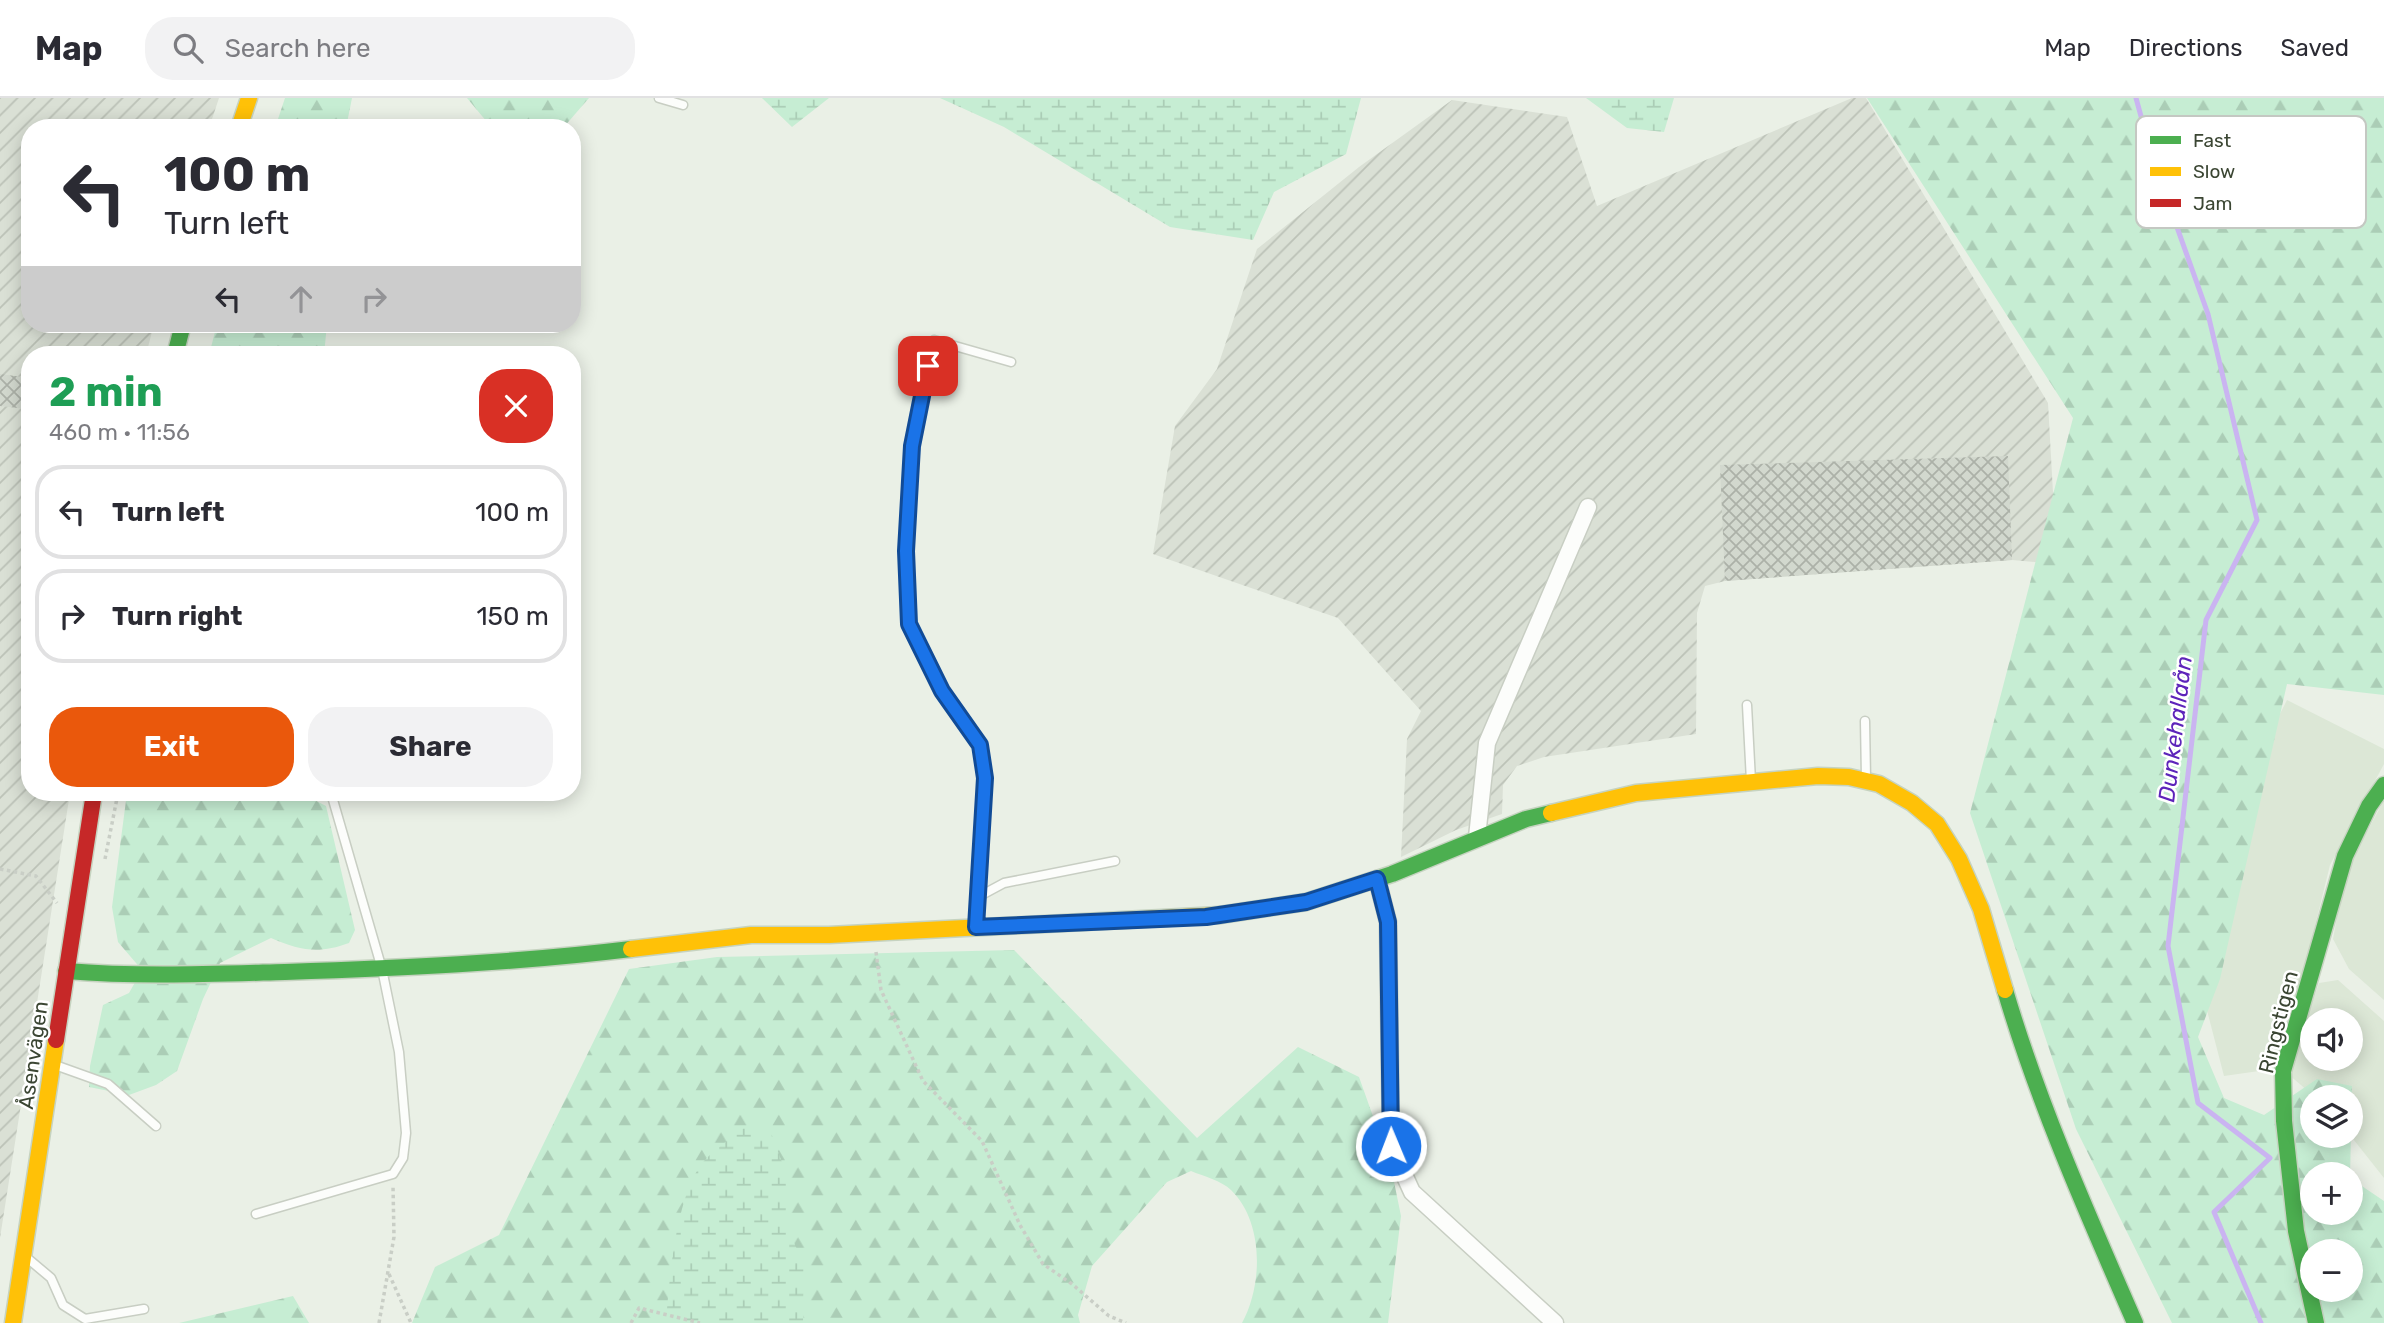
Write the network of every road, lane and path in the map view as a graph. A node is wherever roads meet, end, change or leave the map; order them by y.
1 (249, 98) edge
2 (659, 98) edge
3 (683, 105) dead end
4 (242, 119) edge
5 (1011, 362) dead end
6 (1588, 506) dead end
7 (1747, 705) dead end
8 (1865, 721) dead end
9 (1751, 781) junction
10 (1866, 781) junction
11 (2384, 785) edge
12 (93, 801) edge
13 (333, 801) edge
14 (1477, 837) junction
15 (1115, 861) dead end
16 (0, 869) edge
17 (1377, 879) junction
18 (978, 897) junction
19 (76, 907) junction
20 (976, 927) junction
21 (872, 931) junction
22 (382, 969) junction
23 (66, 971) junction
24 (52, 1064) junction
25 (156, 1126) dead end
26 (393, 1174) junction
27 (256, 1213) dead end
28 (24, 1256) junction
29 (388, 1272) junction
30 (144, 1309) dead end
31 (12, 1312) edge
32 (379, 1323) edge
33 (411, 1323) edge
34 (631, 1323) edge
35 (701, 1323) edge
36 (1126, 1323) edge
37 (1555, 1323) edge
38 (2135, 1323) edge
39 (2316, 1323) edge

1 - 4 street
2 - 3 lane
5 - 18 lane
6 - 14 street
7 - 9 lane
8 - 10 lane
9 - 10 street
9 - 14 street
10 - 38 street
11 - 39 street, Ringstigen
12 - 19 street, Åsenvägen
13 - 22 lane
14 - 17 street
15 - 18 lane
16 - 19 path
17 - 20 street
17 - 37 street
18 - 20 lane
19 - 23 street, Åsenvägen
20 - 21 street
21 - 22 street
21 - 36 path
22 - 23 street
22 - 26 lane
23 - 24 street, Åsenvägen
24 - 25 lane
24 - 28 street, Åsenvägen
26 - 27 lane
26 - 29 path
28 - 30 lane
28 - 31 street, Åsenvägen
29 - 32 path
29 - 33 path
34 - 35 path

